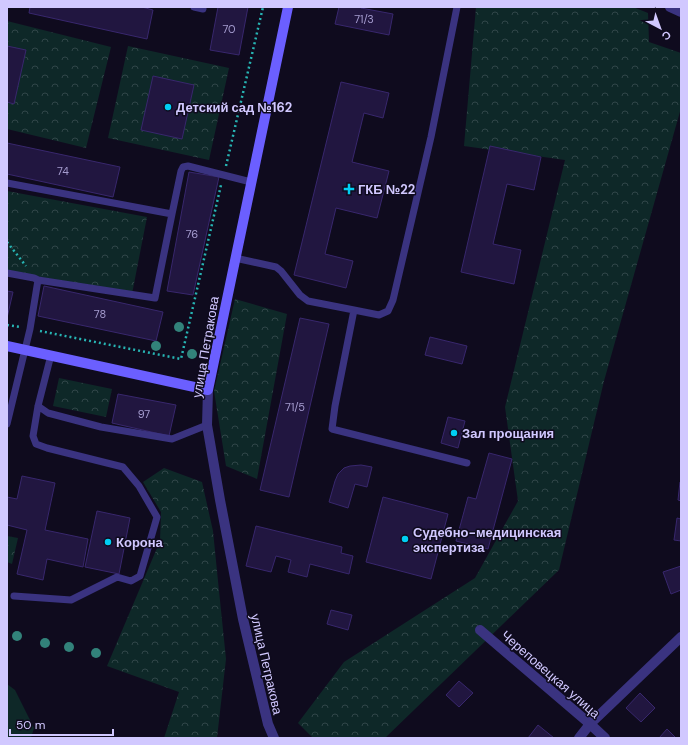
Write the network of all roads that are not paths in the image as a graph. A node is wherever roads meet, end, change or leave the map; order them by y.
1 (194, 7) edge
2 (203, 7) edge
3 (288, 7) edge
4 (457, 7) edge
5 (670, 7) edge
6 (681, 12) edge
7 (251, 182) junction
8 (7, 183) edge
9 (172, 214) junction
10 (235, 258) junction
11 (7, 273) edge
12 (36, 279) junction
13 (354, 310) junction
14 (7, 346) edge
15 (24, 349) junction
16 (51, 355) junction
17 (208, 390) junction
18 (38, 406) junction
19 (7, 424) edge
20 (206, 425) junction
21 (467, 462) dead end
22 (14, 596) dead end
23 (480, 630) dead end
24 (681, 637) edge
25 (590, 724) junction
26 (274, 738) edge
27 (579, 738) edge
28 (605, 738) edge

1 - 2 lane
3 - 7 street, улица Петракова
4 - 13 lane
5 - 6 street
7 - 9 lane
7 - 10 street, улица Петракова
8 - 9 lane
9 - 12 lane
10 - 13 lane
10 - 17 street, улица Петракова
11 - 12 lane
12 - 15 lane
13 - 21 lane
14 - 15 street
15 - 16 street
15 - 19 lane
16 - 17 street
16 - 18 lane
17 - 20 street, улица Петракова
18 - 20 lane
18 - 22 lane
20 - 26 street, улица Петракова
23 - 25 street, Череповецкая улица
24 - 25 street
25 - 27 street
25 - 28 street, Череповецкая улица

